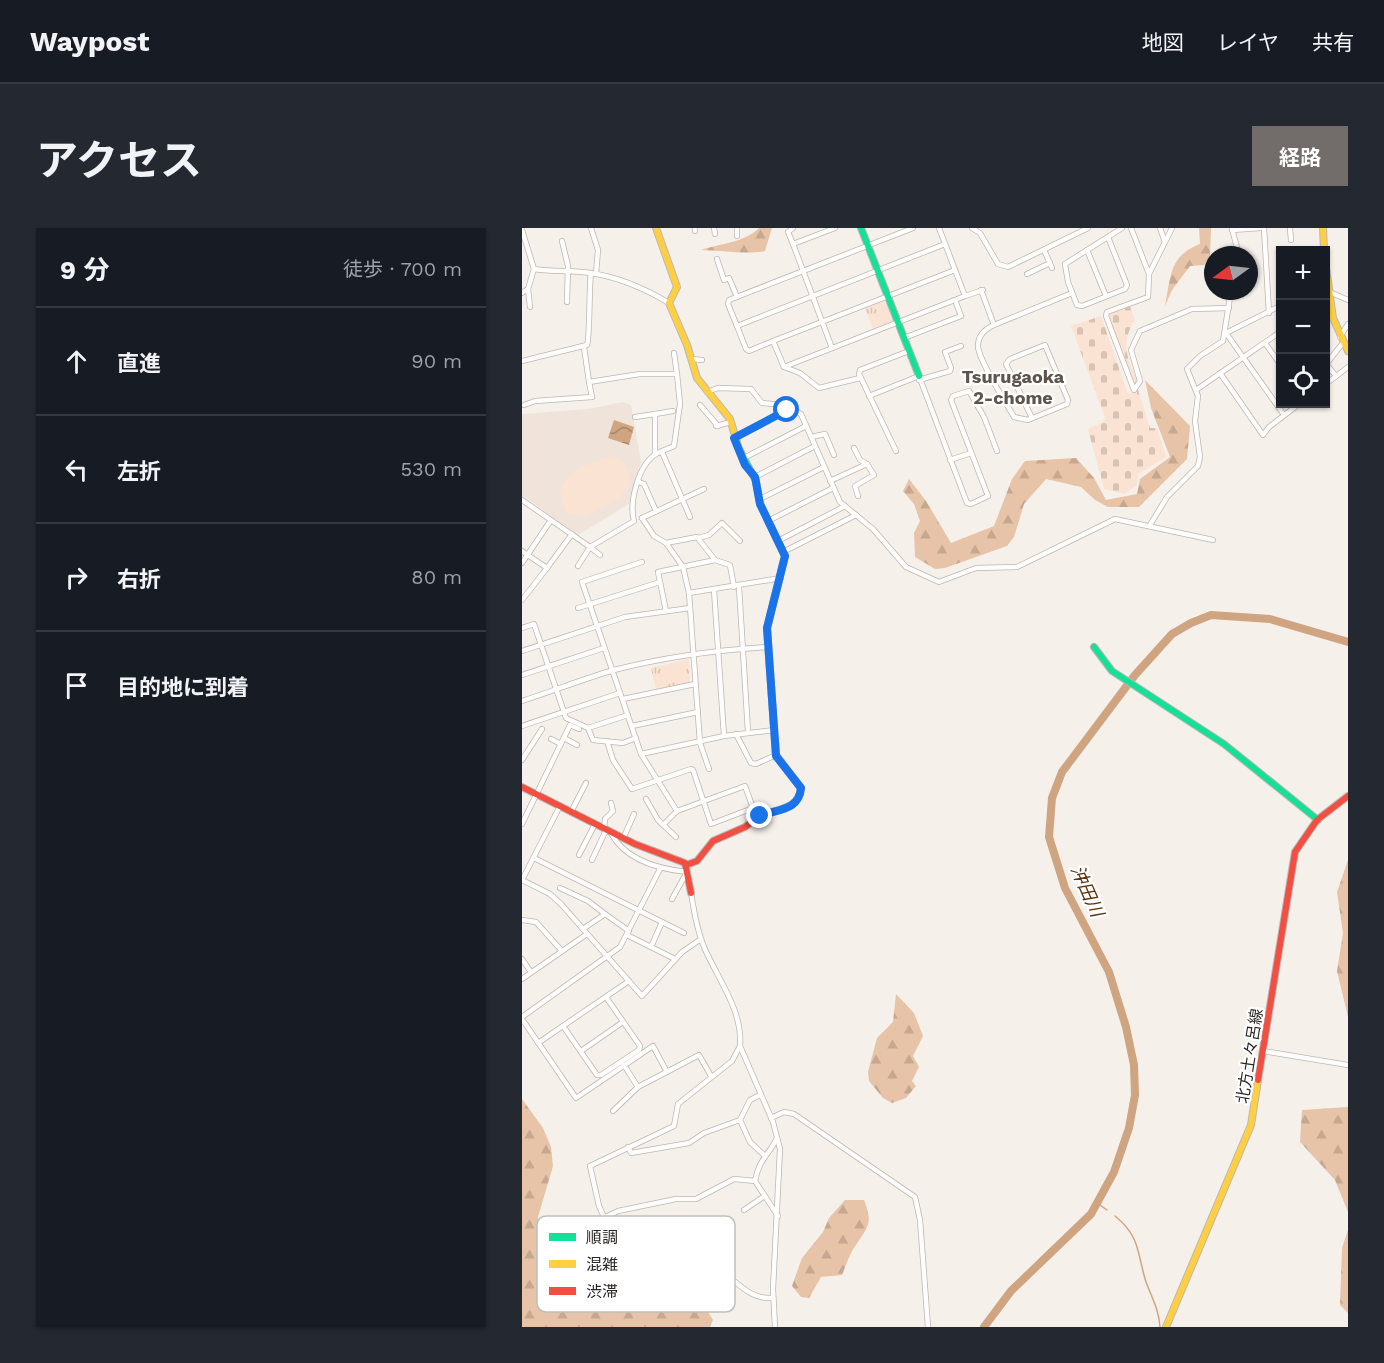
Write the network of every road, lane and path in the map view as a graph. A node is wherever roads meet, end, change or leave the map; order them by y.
1 (591, 228) edge
2 (656, 228) edge
3 (737, 228) edge
4 (793, 228) edge
5 (835, 228) edge
6 (861, 228) edge
7 (913, 228) edge
8 (939, 228) edge
9 (972, 228) edge
10 (1088, 228) edge
11 (1122, 228) edge
12 (1131, 228) edge
13 (1160, 228) edge
14 (1172, 228) edge
15 (1262, 228) edge
16 (1290, 228) edge
17 (1323, 228) edge
18 (1232, 229) edge
19 (522, 230) edge
20 (737, 236) dead end
21 (1108, 237) junction
22 (1291, 240) dead end
23 (562, 241) dead end
24 (1165, 242) junction
25 (793, 244) junction
26 (945, 244) junction
27 (868, 246) junction
28 (1237, 246) edge
29 (1324, 246) edge
30 (1044, 250) junction
31 (1087, 250) junction
32 (717, 259) dead end
33 (534, 269) junction
34 (955, 270) junction
35 (567, 271) junction
36 (878, 271) junction
37 (802, 272) junction
38 (593, 273) junction
39 (1027, 274) dead end
40 (1149, 274) junction
41 (528, 289) junction
42 (1072, 292) junction
43 (1330, 292) edge
44 (522, 293) edge
45 (888, 296) junction
46 (965, 296) junction
47 (1106, 296) junction
48 (737, 297) junction
49 (812, 297) junction
50 (955, 300) junction
51 (1230, 300) edge
52 (1330, 300) edge
53 (1348, 300) edge
54 (567, 302) dead end
55 (669, 303) junction
56 (530, 307) dead end
57 (1229, 308) junction
58 (1276, 309) edge
59 (1269, 313) junction
60 (822, 322) junction
61 (898, 322) junction
62 (1348, 324) edge
63 (994, 325) junction
64 (736, 326) junction
65 (1226, 333) junction
66 (1276, 335) edge
67 (904, 338) junction
68 (1342, 340) junction
69 (773, 341) junction
70 (1265, 343) junction
71 (961, 346) dead end
72 (584, 347) junction
73 (832, 348) junction
74 (909, 351) junction
75 (1348, 351) edge
76 (674, 353) dead end
77 (1276, 357) edge
78 (1244, 358) junction
79 (691, 359) junction
80 (702, 360) dead end
81 (522, 362) edge
82 (784, 367) junction
83 (1348, 367) edge
84 (677, 374) junction
85 (1220, 374) junction
86 (1038, 375) dead end
87 (1336, 376) junction
88 (860, 378) junction
89 (919, 378) junction
90 (1330, 381) edge
91 (589, 382) junction
92 (965, 383) dead end
93 (1016, 384) junction
94 (1196, 390) junction
95 (969, 391) junction
96 (706, 392) junction
97 (869, 396) junction
98 (524, 405) dead end
99 (700, 405) dead end
100 (789, 408) junction
101 (1294, 408) edge
102 (673, 411) dead end
103 (655, 414) junction
104 (1284, 415) junction
105 (635, 417) dead end
106 (1032, 418) junction
107 (730, 422) junction
108 (806, 426) junction
109 (811, 437) junction
110 (734, 438) junction
111 (815, 446) junction
112 (854, 448) dead end
113 (896, 451) dead end
114 (996, 451) dead end
115 (662, 452) junction
116 (971, 453) junction
117 (655, 454) junction
118 (834, 455) dead end
119 (742, 459) junction
120 (950, 460) junction
121 (867, 464) junction
122 (824, 467) junction
123 (874, 475) junction
124 (755, 477) junction
125 (881, 480) dead end
126 (639, 482) junction
127 (830, 482) junction
128 (833, 488) junction
129 (704, 489) dead end
130 (858, 496) dead end
131 (682, 499) junction
132 (758, 500) junction
133 (524, 501) edge
134 (845, 506) junction
135 (522, 509) edge
136 (656, 511) junction
137 (856, 515) junction
138 (690, 517) dead end
139 (642, 518) junction
140 (551, 520) junction
141 (634, 521) junction
142 (768, 521) junction
143 (1150, 525) junction
144 (572, 534) junction
145 (699, 538) junction
146 (1213, 540) dead end
147 (740, 541) dead end
148 (778, 541) junction
149 (666, 543) junction
150 (590, 547) junction
151 (522, 551) edge
152 (783, 552) junction
153 (528, 555) junction
154 (600, 555) dead end
155 (715, 560) junction
156 (642, 562) dead end
157 (522, 563) edge
158 (578, 566) dead end
159 (683, 567) junction
160 (547, 568) junction
161 (781, 578) junction
162 (660, 582) junction
163 (737, 587) junction
164 (714, 590) junction
165 (689, 593) junction
166 (522, 600) edge
167 (590, 604) junction
168 (578, 608) dead end
169 (690, 608) junction
170 (666, 611) junction
171 (597, 626) junction
172 (522, 628) edge
173 (541, 645) junction
174 (768, 647) junction
175 (1094, 647) dead end
176 (604, 648) junction
177 (742, 649) junction
178 (522, 651) edge
179 (718, 651) junction
180 (693, 653) junction
181 (548, 667) junction
182 (613, 671) junction
183 (522, 675) edge
184 (695, 684) junction
185 (556, 690) junction
186 (620, 693) junction
187 (623, 699) junction
188 (522, 701) edge
189 (698, 711) junction
190 (563, 712) junction
191 (628, 715) junction
192 (522, 726) edge
193 (632, 726) junction
194 (588, 728) junction
195 (542, 729) dead end
196 (579, 729) dead end
197 (775, 730) junction
198 (748, 732) junction
199 (736, 734) junction
200 (724, 736) junction
201 (564, 738) junction
202 (636, 738) junction
203 (551, 740) dead end
204 (607, 741) junction
205 (700, 741) junction
206 (561, 744) junction
207 (577, 745) dead end
208 (641, 754) junction
209 (776, 756) junction
210 (522, 760) edge
211 (709, 769) dead end
212 (657, 780) junction
213 (586, 783) dead end
214 (522, 787) edge
215 (537, 794) junction
216 (1348, 796) edge
217 (646, 799) dead end
218 (703, 801) junction
219 (611, 803) dead end
220 (560, 806) junction
221 (677, 810) junction
222 (571, 812) junction
223 (634, 814) dead end
224 (1318, 820) junction
225 (522, 824) edge
226 (595, 824) junction
227 (663, 825) junction
228 (607, 831) junction
229 (676, 837) dead end
230 (623, 839) junction
231 (579, 855) dead end
232 (534, 858) junction
233 (592, 860) dead end
234 (660, 869) junction
235 (686, 869) junction
236 (522, 880) edge
237 (560, 888) dead end
238 (691, 893) joint
239 (672, 899) dead end
240 (639, 910) junction
241 (605, 914) junction
242 (522, 920) edge
243 (662, 922) junction
244 (585, 932) junction
245 (628, 933) junction
246 (684, 933) dead end
247 (701, 939) junction
248 (651, 947) junction
249 (562, 951) junction
250 (608, 957) junction
251 (522, 959) edge
252 (675, 959) junction
253 (531, 972) junction
254 (522, 979) edge
255 (629, 981) junction
256 (606, 997) junction
257 (522, 1018) edge
258 (623, 1022) junction
259 (563, 1026) junction
260 (538, 1043) junction
261 (741, 1046) junction
262 (581, 1051) junction
263 (1263, 1051) junction
264 (624, 1065) junction
265 (1348, 1065) edge
266 (667, 1072) junction
267 (711, 1076) junction
268 (638, 1087) junction
269 (760, 1095) junction
270 (613, 1111) dead end
271 (771, 1118) junction
272 (740, 1120) junction
273 (777, 1138) junction
274 (628, 1147) junction
275 (764, 1155) junction
276 (755, 1181) junction
277 (763, 1197) junction
278 (744, 1210) dead end
279 (603, 1216) edge
280 (609, 1216) edge
281 (778, 1216) junction
282 (735, 1282) edge
283 (772, 1298) junction
284 (775, 1327) edge
285 (928, 1327) edge
286 (1166, 1327) edge

1 - 38 street
2 - 55 street
3 - 20 street
4 - 25 street
5 - 25 street
6 - 27 street
7 - 27 street
8 - 26 street
9 - 30 street
10 - 30 street
11 - 21 street
12 - 40 street
13 - 24 street
14 - 24 street
15 - 18 street
15 - 59 street
16 - 22 street
17 - 29 street
18 - 28 street
19 - 33 street
21 - 31 street
21 - 47 street
23 - 35 street
24 - 40 street
25 - 37 street
26 - 34 street
26 - 36 street
27 - 36 street
27 - 37 street
30 - 39 street
31 - 42 street
31 - 47 street
32 - 48 street
33 - 35 street
33 - 41 street
34 - 45 street
34 - 46 street
35 - 38 street
35 - 54 street
36 - 45 street
36 - 49 street
37 - 48 street
37 - 49 street
38 - 55 street
38 - 72 street
40 - 57 street
41 - 44 street
41 - 56 street
42 - 47 street
42 - 63 street
43 - 53 street
45 - 60 street
45 - 61 street
46 - 50 street
46 - 63 street
48 - 64 street
49 - 60 street
49 - 64 street
50 - 61 street
50 - 67 street
51 - 57 street
52 - 68 street
55 - 79 street
57 - 65 street
58 - 59 street
59 - 65 street
60 - 69 street
60 - 73 street
61 - 67 street
61 - 73 street
62 - 68 street
63 - 106 street
64 - 69 street
65 - 78 street
65 - 94 street
66 - 70 street
67 - 74 street
68 - 75 street
68 - 87 street
69 - 82 street
70 - 77 street
70 - 78 street
71 - 89 street
72 - 81 street
72 - 91 street
73 - 82 street
74 - 88 street
74 - 89 street
76 - 84 street
78 - 85 street
78 - 104 street
79 - 80 street
79 - 96 street
82 - 88 street
83 - 87 street
84 - 91 street
84 - 115 street
85 - 94 street
85 - 104 street
86 - 93 street
87 - 90 street
88 - 97 street
89 - 97 street
89 - 120 street
91 - 98 street
92 - 95 street
93 - 106 street
93 - 106 street
94 - 143 street
95 - 114 street
95 - 116 street
96 - 100 street
96 - 107 street
97 - 113 street
99 - 107 street
100 - 108 street
100 - 110 street
101 - 104 street
102 - 103 street
103 - 105 street
103 - 117 street
107 - 110 street
108 - 109 street
108 - 119 street
109 - 111 street
109 - 118 street
110 - 119 street
111 - 122 street
111 - 124 street
112 - 121 street
115 - 117 street
115 - 131 street
116 - 120 street
116 - 120 street
117 - 126 street
119 - 124 street
121 - 123 street
121 - 127 street
122 - 127 street
122 - 132 street
123 - 125 street
123 - 130 street
124 - 132 street
126 - 136 street
126 - 141 street
127 - 128 street
128 - 134 street
128 - 142 street
129 - 131 street
131 - 136 street
131 - 138 street
132 - 142 street
133 - 135 street
133 - 140 street
134 - 137 street
134 - 148 street
136 - 139 street
137 - 143 street
137 - 152 street
139 - 141 street
139 - 149 street
140 - 144 street
140 - 153 street
141 - 150 street
142 - 148 street
143 - 146 street
144 - 150 street
144 - 160 street
145 - 147 street
145 - 149 street
145 - 155 street
148 - 152 street
149 - 159 street
150 - 154 street
150 - 158 street
151 - 153 street
152 - 161 street
153 - 157 street
153 - 160 street
155 - 159 street
155 - 163 street
156 - 167 street
159 - 162 street
159 - 165 street
160 - 166 street
161 - 163 street
161 - 174 street
162 - 167 street
162 - 170 street
163 - 164 street
163 - 177 street
164 - 165 street
164 - 179 street
165 - 169 street
167 - 168 street
167 - 171 street
169 - 170 street
169 - 180 street
170 - 171 street
171 - 173 street
171 - 176 street
172 - 173 street
173 - 178 street
173 - 181 street
174 - 177 street
174 - 197 street
175 - 224 street
176 - 181 street
176 - 182 street
177 - 179 street
177 - 198 street
179 - 180 street
179 - 200 street
180 - 182 street
180 - 184 street
181 - 183 street
181 - 185 street
182 - 185 street
182 - 186 street
184 - 187 street
184 - 189 street
185 - 188 street
185 - 190 street
186 - 187 street
186 - 190 street
187 - 191 street
189 - 193 street
189 - 205 street
190 - 192 street
190 - 194 street
191 - 193 street
191 - 194 street
193 - 202 street
194 - 204 street
195 - 210 street
196 - 201 street
197 - 198 street
197 - 209 street
198 - 199 street
199 - 200 street
199 - 209 street
200 - 205 street
201 - 206 street
201 - 207 street
202 - 204 street
202 - 208 street
203 - 206 street
204 - 212 street
205 - 208 street
205 - 211 street
206 - 215 street
208 - 212 street
209 - 235 street
212 - 218 street
212 - 221 street
213 - 222 street
214 - 215 street
215 - 220 street
215 - 225 street
216 - 224 street, 北方土々呂線
217 - 227 street
218 - 218 street
218 - 221 street
219 - 228 street
220 - 222 street
220 - 232 street
221 - 227 street
222 - 226 street
223 - 230 street
224 - 263 street, 北方土々呂線
226 - 228 street
226 - 231 street
227 - 229 street
228 - 230 street
228 - 233 street
228 - 234 street
230 - 235 street
232 - 236 street
232 - 240 street
234 - 235 street
234 - 240 street
235 - 238 street
235 - 239 street
236 - 244 street
237 - 241 street
238 - 247 street
240 - 243 street
240 - 245 street
241 - 244 street
241 - 245 street
242 - 249 street
243 - 246 street
243 - 248 street
244 - 249 street
244 - 250 street
245 - 248 street
245 - 250 street
247 - 252 street
247 - 261 street
248 - 252 street
249 - 253 street
250 - 255 street
250 - 257 street
251 - 253 street
252 - 255 street
253 - 254 street
255 - 256 street
256 - 258 street
256 - 259 street
257 - 260 street
258 - 262 street
258 - 262 street
259 - 260 street
259 - 262 street
260 - 264 street
261 - 267 street
261 - 269 street
263 - 265 street
263 - 286 street, 北方土々呂線
264 - 266 street
264 - 268 street
266 - 267 street
266 - 268 street
267 - 274 street
268 - 270 street
269 - 271 street
269 - 272 street
271 - 273 street
271 - 285 street
272 - 274 street
272 - 275 street
273 - 275 street
273 - 281 street
274 - 279 street
275 - 276 street
276 - 277 street
276 - 280 street
277 - 278 street
277 - 281 street
281 - 283 street
282 - 283 street
283 - 284 street

